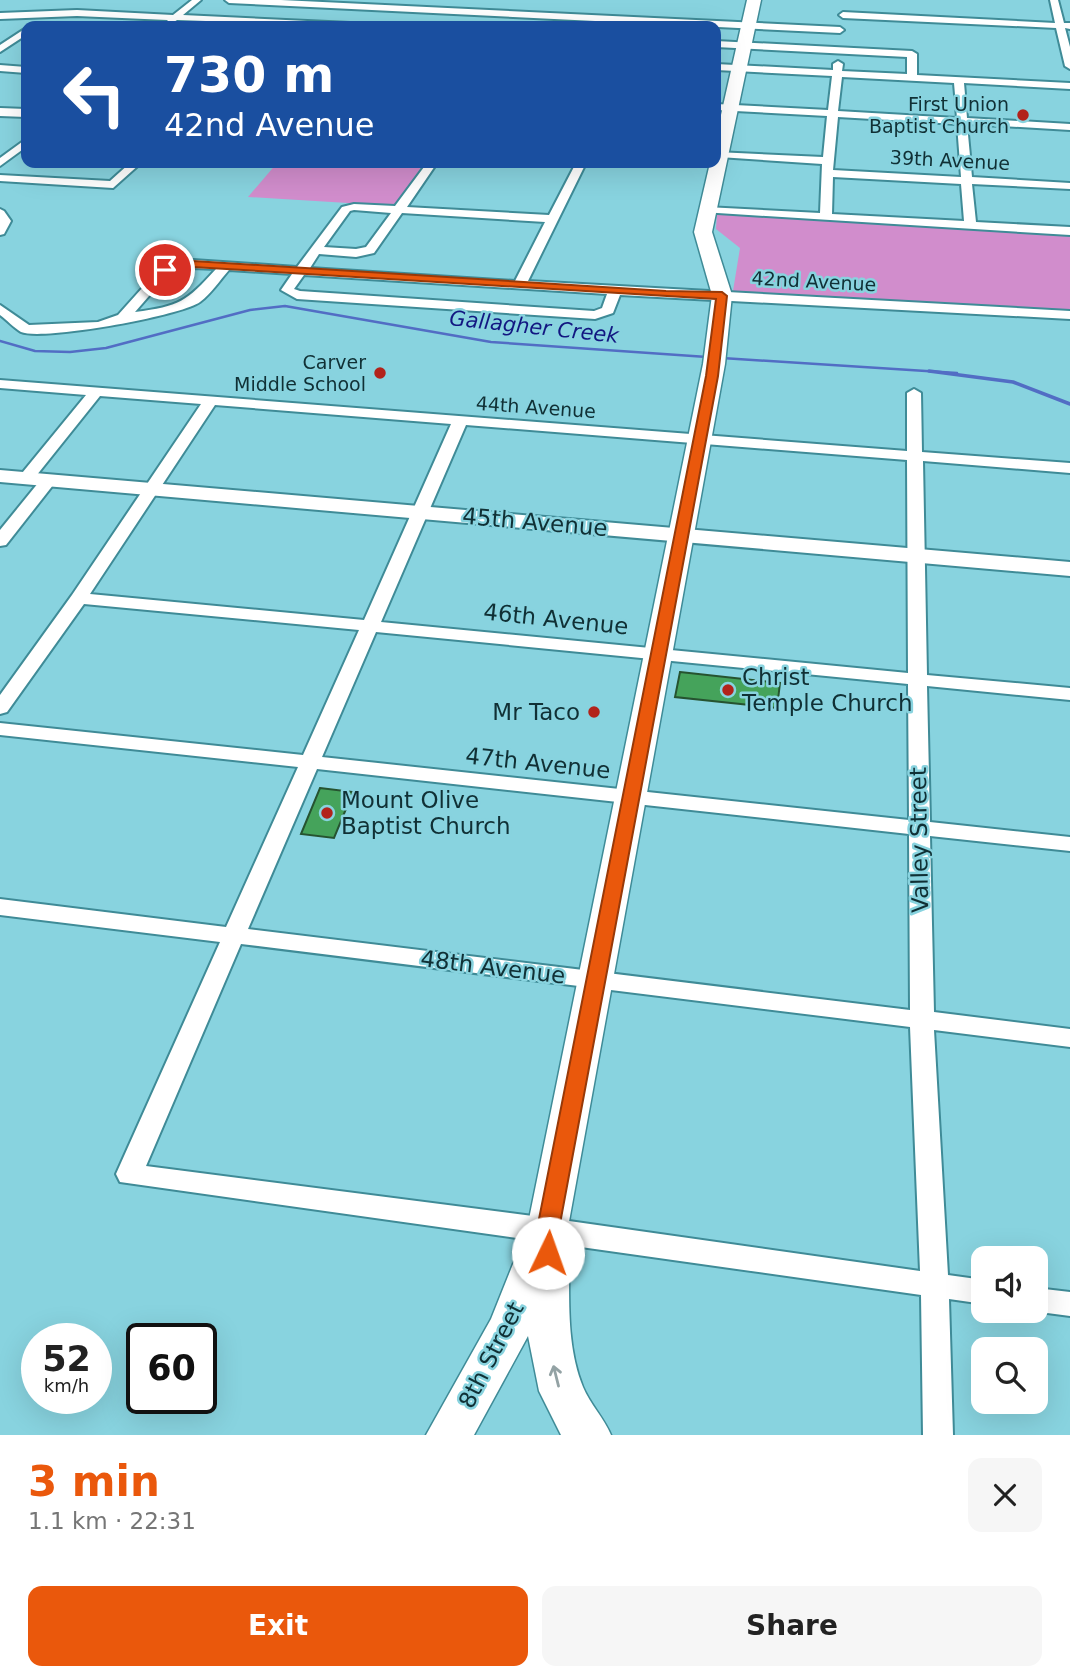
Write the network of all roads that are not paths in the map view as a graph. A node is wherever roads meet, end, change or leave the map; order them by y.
1 (197, 0) edge
2 (229, 0) edge
3 (423, 0) edge
4 (754, 0) edge
5 (845, 0) edge
6 (1054, 0) edge
7 (299, 2) edge
8 (415, 9) junction
9 (527, 11) junction
10 (51, 15) junction
11 (843, 15) junction
12 (0, 16) edge
13 (176, 17) junction
14 (408, 18) dead end
15 (42, 21) edge
16 (171, 21) edge
17 (233, 21) edge
18 (279, 21) edge
19 (520, 21) edge
20 (622, 21) edge
21 (721, 25) edge
22 (1066, 25) edge
23 (748, 26) junction
24 (840, 30) junction
25 (21, 35) edge
26 (721, 44) edge
27 (743, 46) junction
28 (0, 49) edge
29 (840, 51) junction
30 (1068, 51) edge
31 (1070, 66) edge
32 (721, 67) edge
33 (0, 68) edge
34 (738, 68) junction
35 (21, 70) edge
36 (836, 74) junction
37 (912, 78) junction
38 (959, 80) junction
39 (1070, 86) edge
40 (723, 108) edge
41 (0, 112) edge
42 (21, 113) edge
43 (833, 113) junction
44 (961, 120) junction
45 (1070, 127) edge
46 (21, 144) edge
47 (0, 145) edge
48 (21, 146) edge
49 (721, 154) edge
50 (0, 163) edge
51 (827, 167) junction
52 (131, 168) edge
53 (429, 168) edge
54 (578, 168) edge
55 (714, 168) edge
56 (0, 178) edge
57 (965, 180) junction
58 (1070, 186) edge
59 (400, 209) junction
60 (706, 210) junction
61 (0, 213) edge
62 (826, 218) junction
63 (551, 219) junction
64 (970, 227) junction
65 (0, 231) edge
66 (1070, 231) edge
67 (315, 250) junction
68 (226, 266) junction
69 (300, 270) junction
70 (520, 285) junction
71 (615, 291) junction
72 (722, 296) junction
73 (0, 309) edge
74 (1070, 315) edge
75 (123, 318) junction
76 (0, 384) edge
77 (96, 392) junction
78 (914, 393) dead end
79 (211, 400) junction
80 (460, 421) junction
81 (700, 439) junction
82 (915, 456) junction
83 (1070, 468) edge
84 (0, 475) edge
85 (26, 478) junction
86 (50, 480) junction
87 (150, 489) junction
88 (422, 512) junction
89 (682, 535) junction
90 (0, 541) edge
91 (916, 555) junction
92 (1070, 569) edge
93 (79, 598) junction
94 (372, 625) junction
95 (658, 653) junction
96 (917, 680) junction
97 (1070, 694) edge
98 (0, 708) edge
99 (0, 729) edge
100 (311, 763) junction
101 (631, 797) junction
102 (918, 828) junction
103 (1070, 844) edge
104 (0, 907) edge
105 (233, 936) junction
106 (597, 980) junction
107 (922, 1022) junction
108 (1070, 1038) edge
109 (548, 1229) junction
110 (935, 1286) junction
111 (971, 1290) edge
112 (1048, 1301) edge
113 (1070, 1304) edge
114 (449, 1435) edge
115 (588, 1435) edge
116 (938, 1435) edge

1 - 13 street
2 - 7 street
3 - 8 street
4 - 23 main road, 8th Street
5 - 11 street
6 - 22 street
7 - 8 street
7 - 18 street
8 - 9 street
8 - 14 street
9 - 19 street
9 - 20 street
10 - 12 street
10 - 13 street
10 - 15 street
11 - 22 street
11 - 24 street
13 - 16 street
13 - 17 street
21 - 23 street
22 - 30 street
23 - 24 street
23 - 27 main road, 8th Street
24 - 29 street
25 - 28 street
26 - 27 street
27 - 29 street
27 - 34 main road, 8th Street
29 - 36 street
29 - 37 street
30 - 31 street
32 - 34 street
33 - 35 street
34 - 36 street
34 - 40 main road, 8th Street
36 - 37 street
36 - 43 street
37 - 38 street
38 - 39 street
38 - 44 street
40 - 43 street
41 - 42 street
43 - 44 street
43 - 51 street
44 - 45 street
44 - 57 street
46 - 47 street
48 - 50 street
49 - 51 street, 39th Avenue
51 - 57 street, 39th Avenue
51 - 62 street
52 - 56 street
53 - 59 street
54 - 63 street
55 - 60 main road, 8th Street
57 - 58 street, 39th Avenue
57 - 64 street
59 - 63 street
59 - 67 street
59 - 67 street
60 - 62 street
60 - 72 main road, 8th Street
61 - 65 street
62 - 64 street
63 - 70 street
64 - 66 street
67 - 69 street
68 - 69 street, 42nd Avenue
68 - 75 street
68 - 75 street, 42nd Avenue
69 - 70 street, 42nd Avenue
69 - 71 street
70 - 71 street, 42nd Avenue
71 - 72 street, 42nd Avenue
72 - 74 street, 42nd Avenue
72 - 81 main road, 8th Street
73 - 75 street
76 - 77 street, 44th Avenue
77 - 79 street, 44th Avenue
77 - 85 street
78 - 82 street, Valley Street
79 - 80 street, 44th Avenue
79 - 87 street
80 - 81 street, 44th Avenue
80 - 88 street
81 - 82 street, 44th Avenue
81 - 89 main road, 8th Street
82 - 83 street, 44th Avenue
82 - 91 street, Valley Street
84 - 85 street, 45th Avenue
85 - 86 street, 45th Avenue
86 - 87 street, 45th Avenue
86 - 90 street
87 - 88 street, 45th Avenue
87 - 93 street
88 - 89 street, 45th Avenue
88 - 94 street
89 - 91 street, 45th Avenue
89 - 95 main road, 8th Street
91 - 92 street, 45th Avenue
91 - 96 street, Valley Street
93 - 94 street, 46th Avenue
93 - 98 street
94 - 95 street, 46th Avenue
94 - 100 street
95 - 96 street, 46th Avenue
95 - 101 main road, 8th Street
96 - 97 street, 46th Avenue
96 - 102 street, Valley Street
99 - 100 street, 47th Avenue
100 - 101 street, 47th Avenue
100 - 105 street
101 - 102 street, 47th Avenue
101 - 106 main road, 8th Street
102 - 103 street, 47th Avenue
102 - 107 street, Valley Street
104 - 105 street, 48th Avenue
105 - 106 street, 48th Avenue
105 - 109 street
106 - 107 street, 48th Avenue
106 - 109 main road, 8th Street
107 - 108 street, 48th Avenue
107 - 110 street, Valley Street
109 - 110 street
109 - 114 main road, 8th Street
115 -> 109 main road
110 - 111 street
110 - 116 street, Valley Street
112 - 113 street

